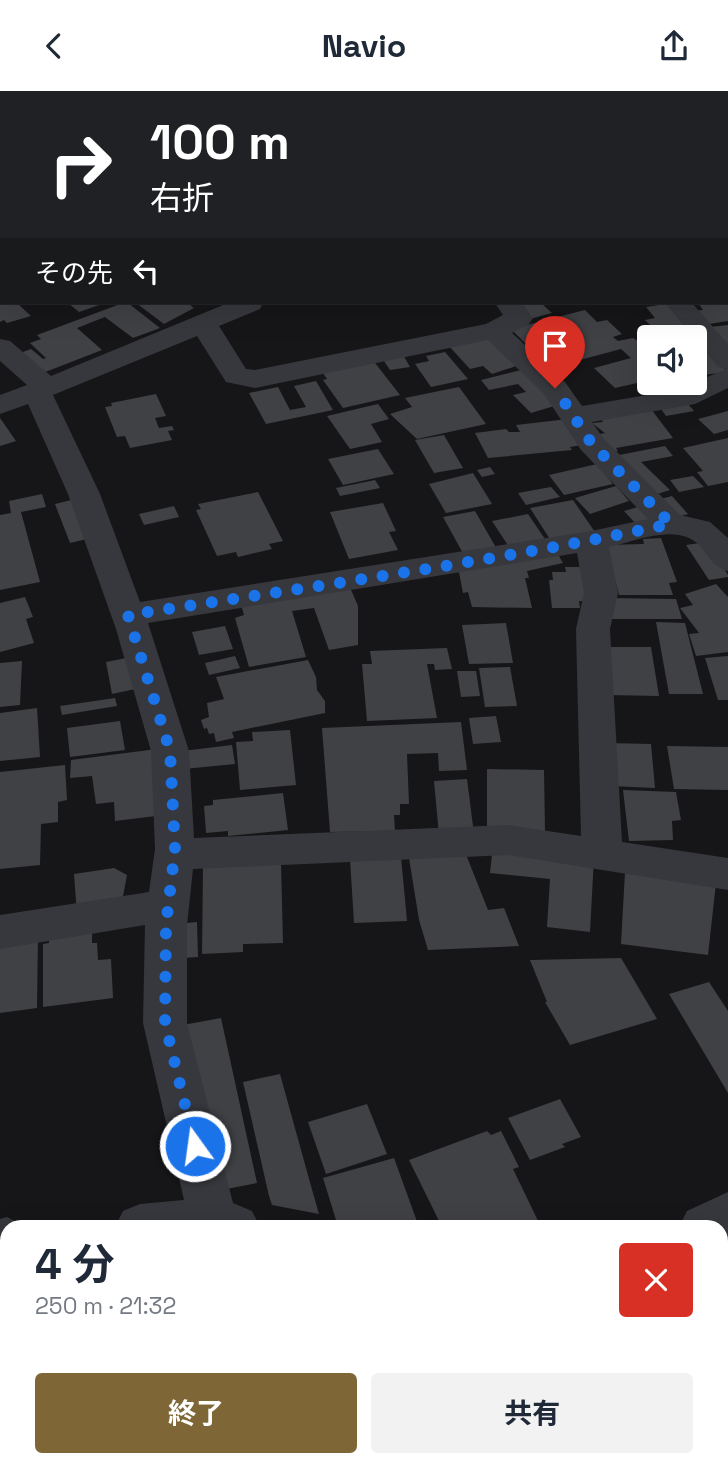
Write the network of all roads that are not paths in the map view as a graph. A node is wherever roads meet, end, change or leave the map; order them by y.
1 (245, 305) edge
2 (680, 305) edge
3 (501, 317) edge
4 (203, 323) junction
5 (0, 347) edge
6 (728, 361) edge
7 (728, 377) edge
8 (42, 389) junction
9 (0, 405) edge
10 (574, 416) junction
11 (671, 524) junction
12 (591, 541) junction
13 (728, 562) edge
14 (128, 615) junction
15 (174, 854) junction
16 (602, 855) junction
17 (728, 874) edge
18 (168, 905) junction
19 (0, 932) edge
20 (223, 1220) edge

1 - 4 street
2 - 6 street
3 - 4 street
3 - 10 street
4 - 8 street
5 - 8 street
7 - 10 street
8 - 9 street
8 - 14 street
10 - 11 street
11 - 12 street
11 - 13 street
12 - 14 street
12 - 16 street
14 - 15 street
15 - 16 street
15 - 18 street
16 - 17 street
18 - 19 street
18 - 20 street

